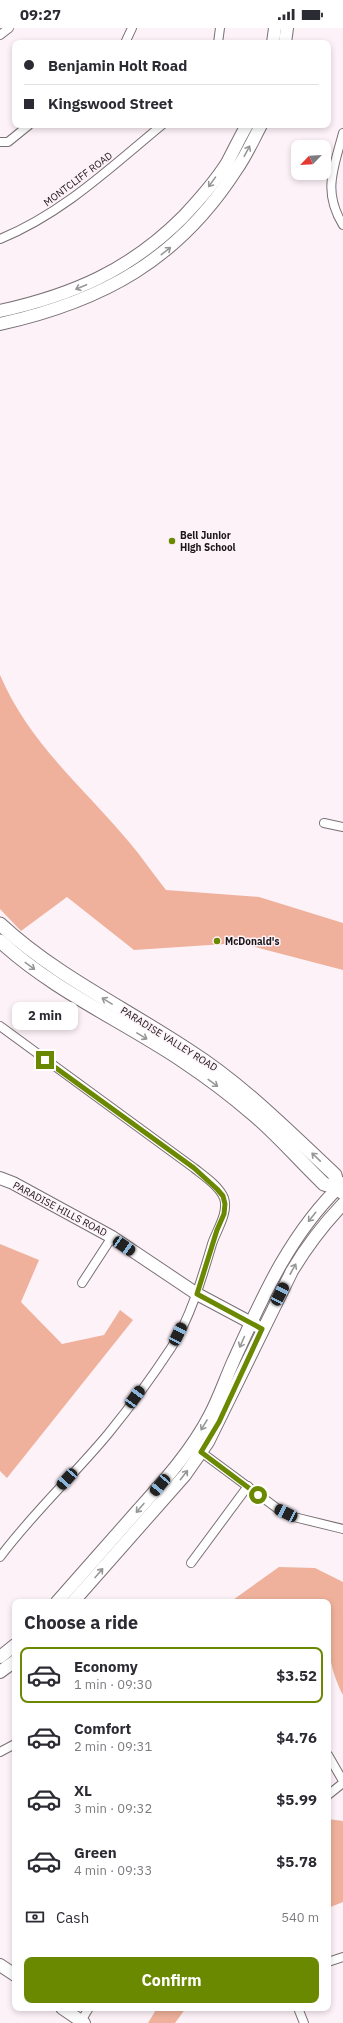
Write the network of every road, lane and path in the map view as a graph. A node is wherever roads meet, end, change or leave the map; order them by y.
1 (9, 28) edge
2 (132, 28) edge
3 (220, 28) edge
4 (275, 28) edge
5 (287, 28) edge
6 (0, 35) edge
7 (126, 40) edge
8 (218, 40) edge
9 (273, 40) edge
10 (285, 40) edge
11 (25, 128) edge
12 (158, 128) edge
13 (245, 128) edge
14 (259, 128) edge
15 (343, 133) edge
16 (0, 142) edge
17 (343, 225) edge
18 (0, 239) edge
19 (143, 252) junction
20 (122, 282) junction
21 (0, 311) edge
22 (0, 324) edge
23 (324, 824) dead end
24 (343, 827) edge
25 (0, 924) edge
26 (0, 942) edge
27 (0, 1026) edge
28 (0, 1178) edge
29 (341, 1188) edge
30 (343, 1204) edge
31 (112, 1237) junction
32 (82, 1283) dead end
33 (197, 1294) junction
34 (251, 1323) junction
35 (262, 1329) junction
36 (196, 1449) junction
37 (248, 1486) junction
38 (343, 1529) edge
39 (0, 1557) edge
40 (191, 1563) dead end
41 (60, 1599) edge
42 (76, 1599) edge
43 (12, 1647) edge
44 (0, 1657) edge
45 (12, 1663) edge
46 (0, 1672) edge
47 (12, 1746) edge
48 (0, 1752) edge
49 (331, 1760) edge
50 (343, 1782) edge
51 (331, 1792) edge
52 (343, 1957) edge
53 (331, 1961) edge
54 (0, 1965) edge
55 (12, 1973) edge
56 (66, 2011) edge
57 (88, 2011) edge
58 (299, 2011) edge
59 (82, 2022) edge
60 (304, 2023) edge

1 - 6 street
2 - 7 street
3 - 8 street
4 - 9 main road
5 - 10 main road
11 - 16 street
12 - 18 street, MONTCLIFF ROAD
13 -> 19 main road
20 -> 14 main road
15 - 17 street
19 - 20 main road
19 -> 21 main road
20 - 22 main road
23 - 24 street
29 -> 25 main road, PARADISE VALLEY ROAD
26 -> 29 main road, PARADISE VALLEY ROAD
27 - 33 street
28 - 31 main road, PARADISE HILLS ROAD
29 -> 34 main road
35 -> 30 main road
31 - 32 street
31 - 33 main road, PARADISE HILLS ROAD
33 - 34 main road, PARADISE HILLS ROAD
33 - 39 street
34 - 35 main road, PARADISE HILLS ROAD
34 -> 36 main road
35 - 36 main road
36 - 37 street
36 -> 41 main road
42 -> 36 main road
37 - 38 street
37 - 40 street
43 - 44 main road
45 - 46 main road
47 - 48 street
49 - 50 street
50 - 51 street
52 - 53 street
54 - 55 main road
56 - 59 main road
57 - 59 street
58 - 60 street

